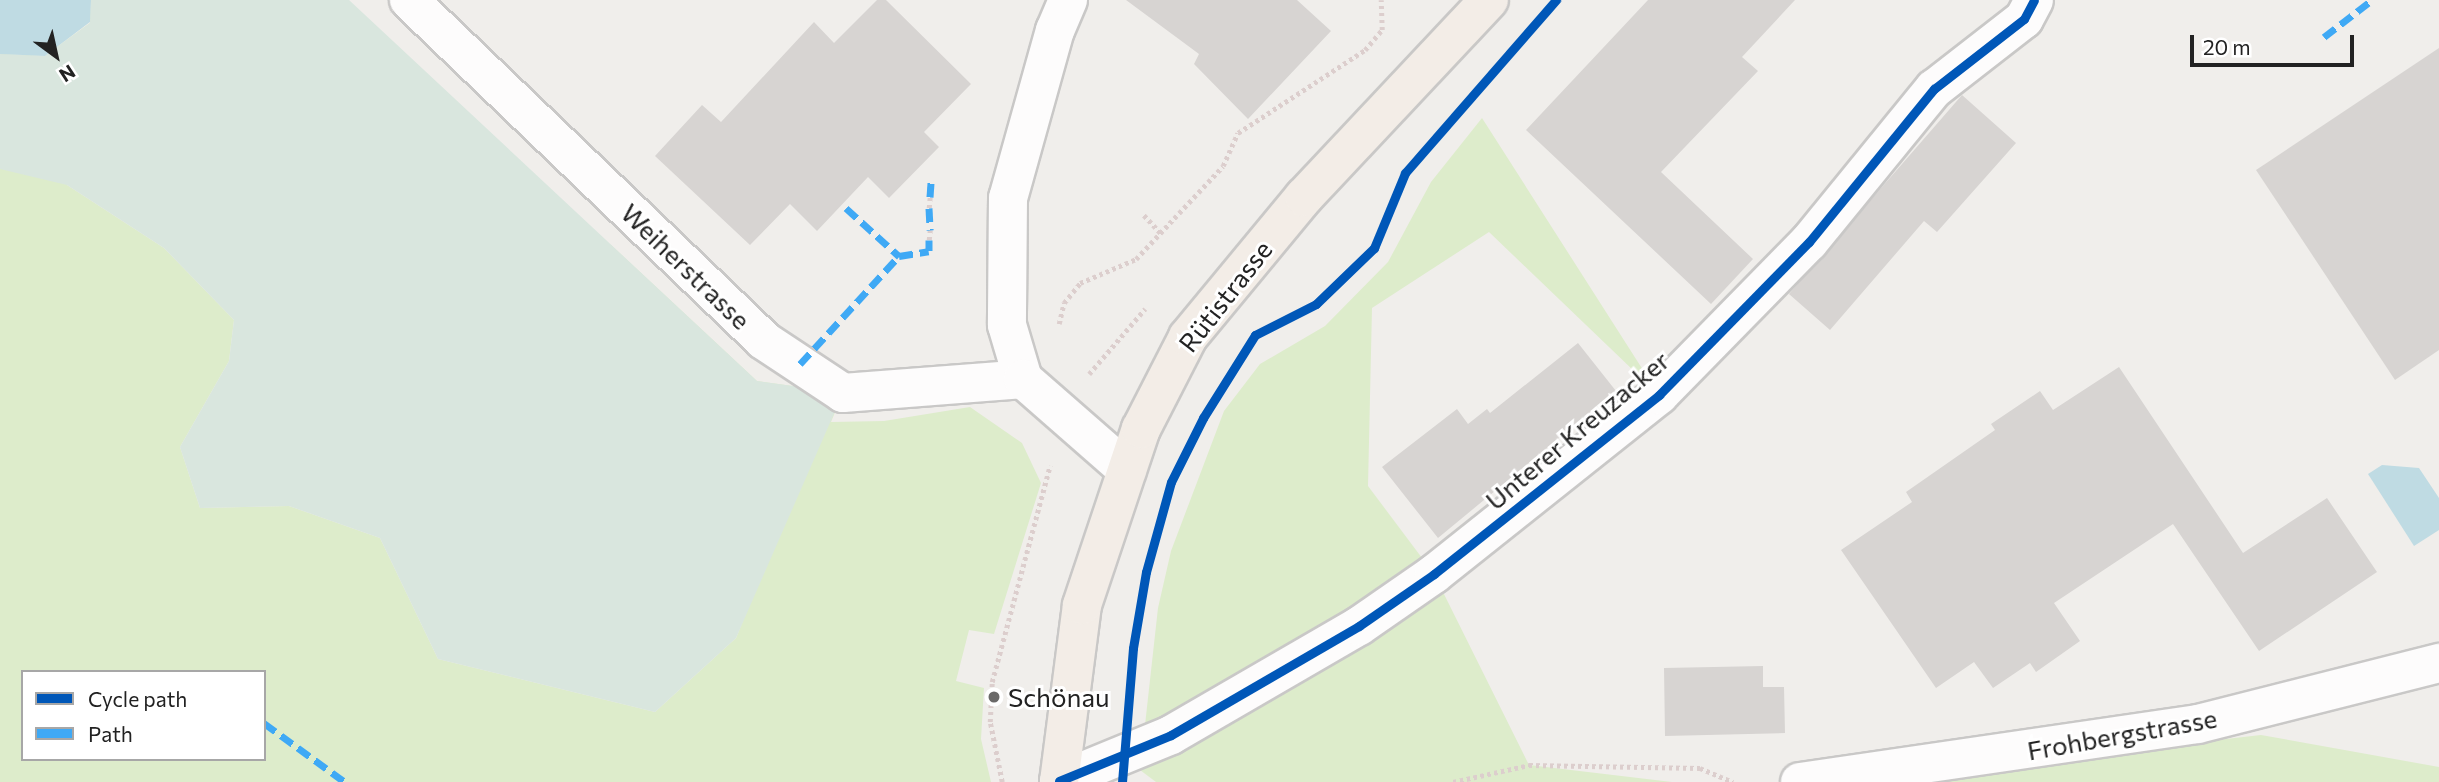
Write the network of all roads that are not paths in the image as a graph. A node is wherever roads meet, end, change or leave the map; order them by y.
1 (409, 0) edge
2 (1068, 0) edge
3 (1489, 0) edge
4 (2034, 0) edge
5 (1023, 379) junction
6 (1127, 470) junction
7 (2439, 663) edge
8 (1060, 782) edge
9 (1800, 782) edge

1 - 5 street, Weiherstrasse
2 - 5 street
3 - 6 main road, Rütistrasse
4 - 8 street, Unterer Kreuzacker
5 - 6 street
6 - 8 main road, Rütistrasse
7 - 9 street, Frohbergstrasse

